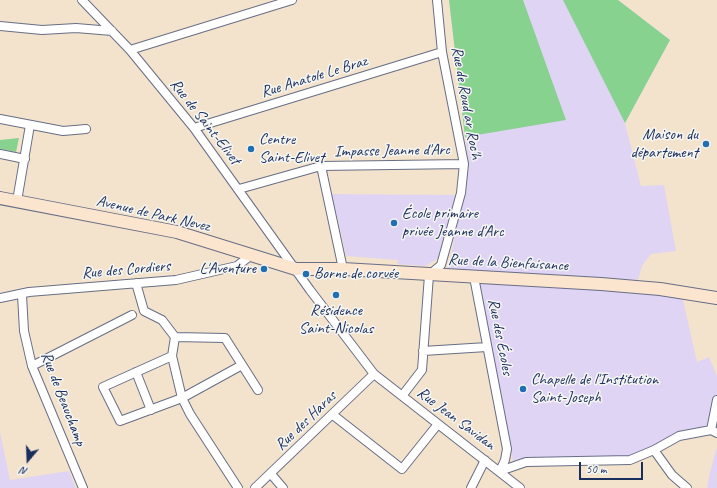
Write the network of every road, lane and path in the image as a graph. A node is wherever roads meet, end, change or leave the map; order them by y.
1 (82, 0) edge
2 (292, 0) edge
3 (437, 0) edge
4 (0, 26) edge
5 (112, 30) junction
6 (130, 50) junction
7 (442, 52) junction
8 (0, 119) edge
9 (30, 125) junction
10 (194, 128) junction
11 (86, 129) dead end
12 (0, 154) edge
13 (24, 159) junction
14 (464, 164) junction
15 (321, 166) junction
16 (239, 189) junction
17 (0, 198) edge
18 (17, 201) junction
19 (250, 256) junction
20 (296, 269) junction
21 (342, 269) junction
22 (429, 275) junction
23 (474, 277) junction
24 (136, 283) junction
25 (22, 294) junction
26 (0, 298) edge
27 (717, 298) edge
28 (132, 315) dead end
29 (175, 338) junction
30 (487, 347) junction
31 (423, 351) junction
32 (172, 356) junction
33 (242, 365) junction
34 (32, 366) junction
35 (136, 372) junction
36 (374, 374) junction
37 (258, 390) dead end
38 (402, 396) junction
39 (182, 398) junction
40 (717, 400) edge
41 (151, 410) junction
42 (333, 415) junction
43 (438, 424) junction
44 (714, 432) edge
45 (654, 450) junction
46 (485, 460) junction
47 (500, 471) junction
48 (271, 474) junction
49 (83, 488) edge
50 (238, 488) edge
51 (255, 488) edge
52 (283, 488) edge
53 (471, 488) edge
54 (520, 488) edge
55 (687, 488) edge

1 - 5 street, Rue de Saint-Elivet
2 - 6 street
3 - 7 street, Rue de Roud ar Roc'h
4 - 5 street
5 - 6 street, Rue de Saint-Elivet
6 - 10 street, Rue de Saint-Elivet
7 - 10 street, Rue Anatole Le Braz
7 - 14 street, Rue de Roud ar Roc'h
8 - 9 street
9 - 11 street
9 - 13 street
10 - 16 street, Rue de Saint-Elivet
12 - 13 street
13 - 18 street
14 - 15 street, Impasse Jeanne d'Arc
14 - 22 street, Rue de Roud ar Roc'h
15 - 16 street, Impasse Jeanne d'Arc
15 - 21 street, Impasse Jeanne d'Arc
16 - 20 street, Rue de Saint-Elivet
17 - 18 street, Avenue de Park Nevez
18 - 19 street, Avenue de Park Nevez
19 - 20 street, Avenue de Park Nevez
19 - 24 street, Rue des Cordiers
20 - 21 street, Rue de la Bienfaisance
20 - 36 street, Rue de Saint-Elivet
21 - 22 street, Rue de la Bienfaisance
22 - 23 street, Rue de la Bienfaisance
22 - 31 street
23 - 27 street, Rue de la Bienfaisance
23 - 30 street, Rue des Écoles
24 - 25 street, Rue des Cordiers
24 - 29 street
25 - 26 street, Rue des Cordiers
25 - 34 street, Rue de Beauchamp
28 - 34 street
29 - 32 street
29 - 33 street
30 - 31 street
30 - 47 street, Rue des Écoles
31 - 38 street
32 - 35 street
32 - 39 street
33 - 37 street
33 - 39 street
34 - 49 street, Rue de Beauchamp
35 - 41 street
35 - 41 street
36 - 38 street, Rue Jean Savidan
36 - 42 street, Rue des Haras
38 - 43 street, Rue Jean Savidan
39 - 41 street
39 - 50 street
40 - 44 street
42 - 43 street
42 - 48 street, Rue des Haras
43 - 46 street, Rue Jean Savidan
44 - 45 street
45 - 47 street
45 - 55 street
46 - 47 street, Rue Jean Savidan
46 - 53 street
47 - 54 street, Rue Jean Savidan
48 - 51 street, Rue des Haras
48 - 52 street

